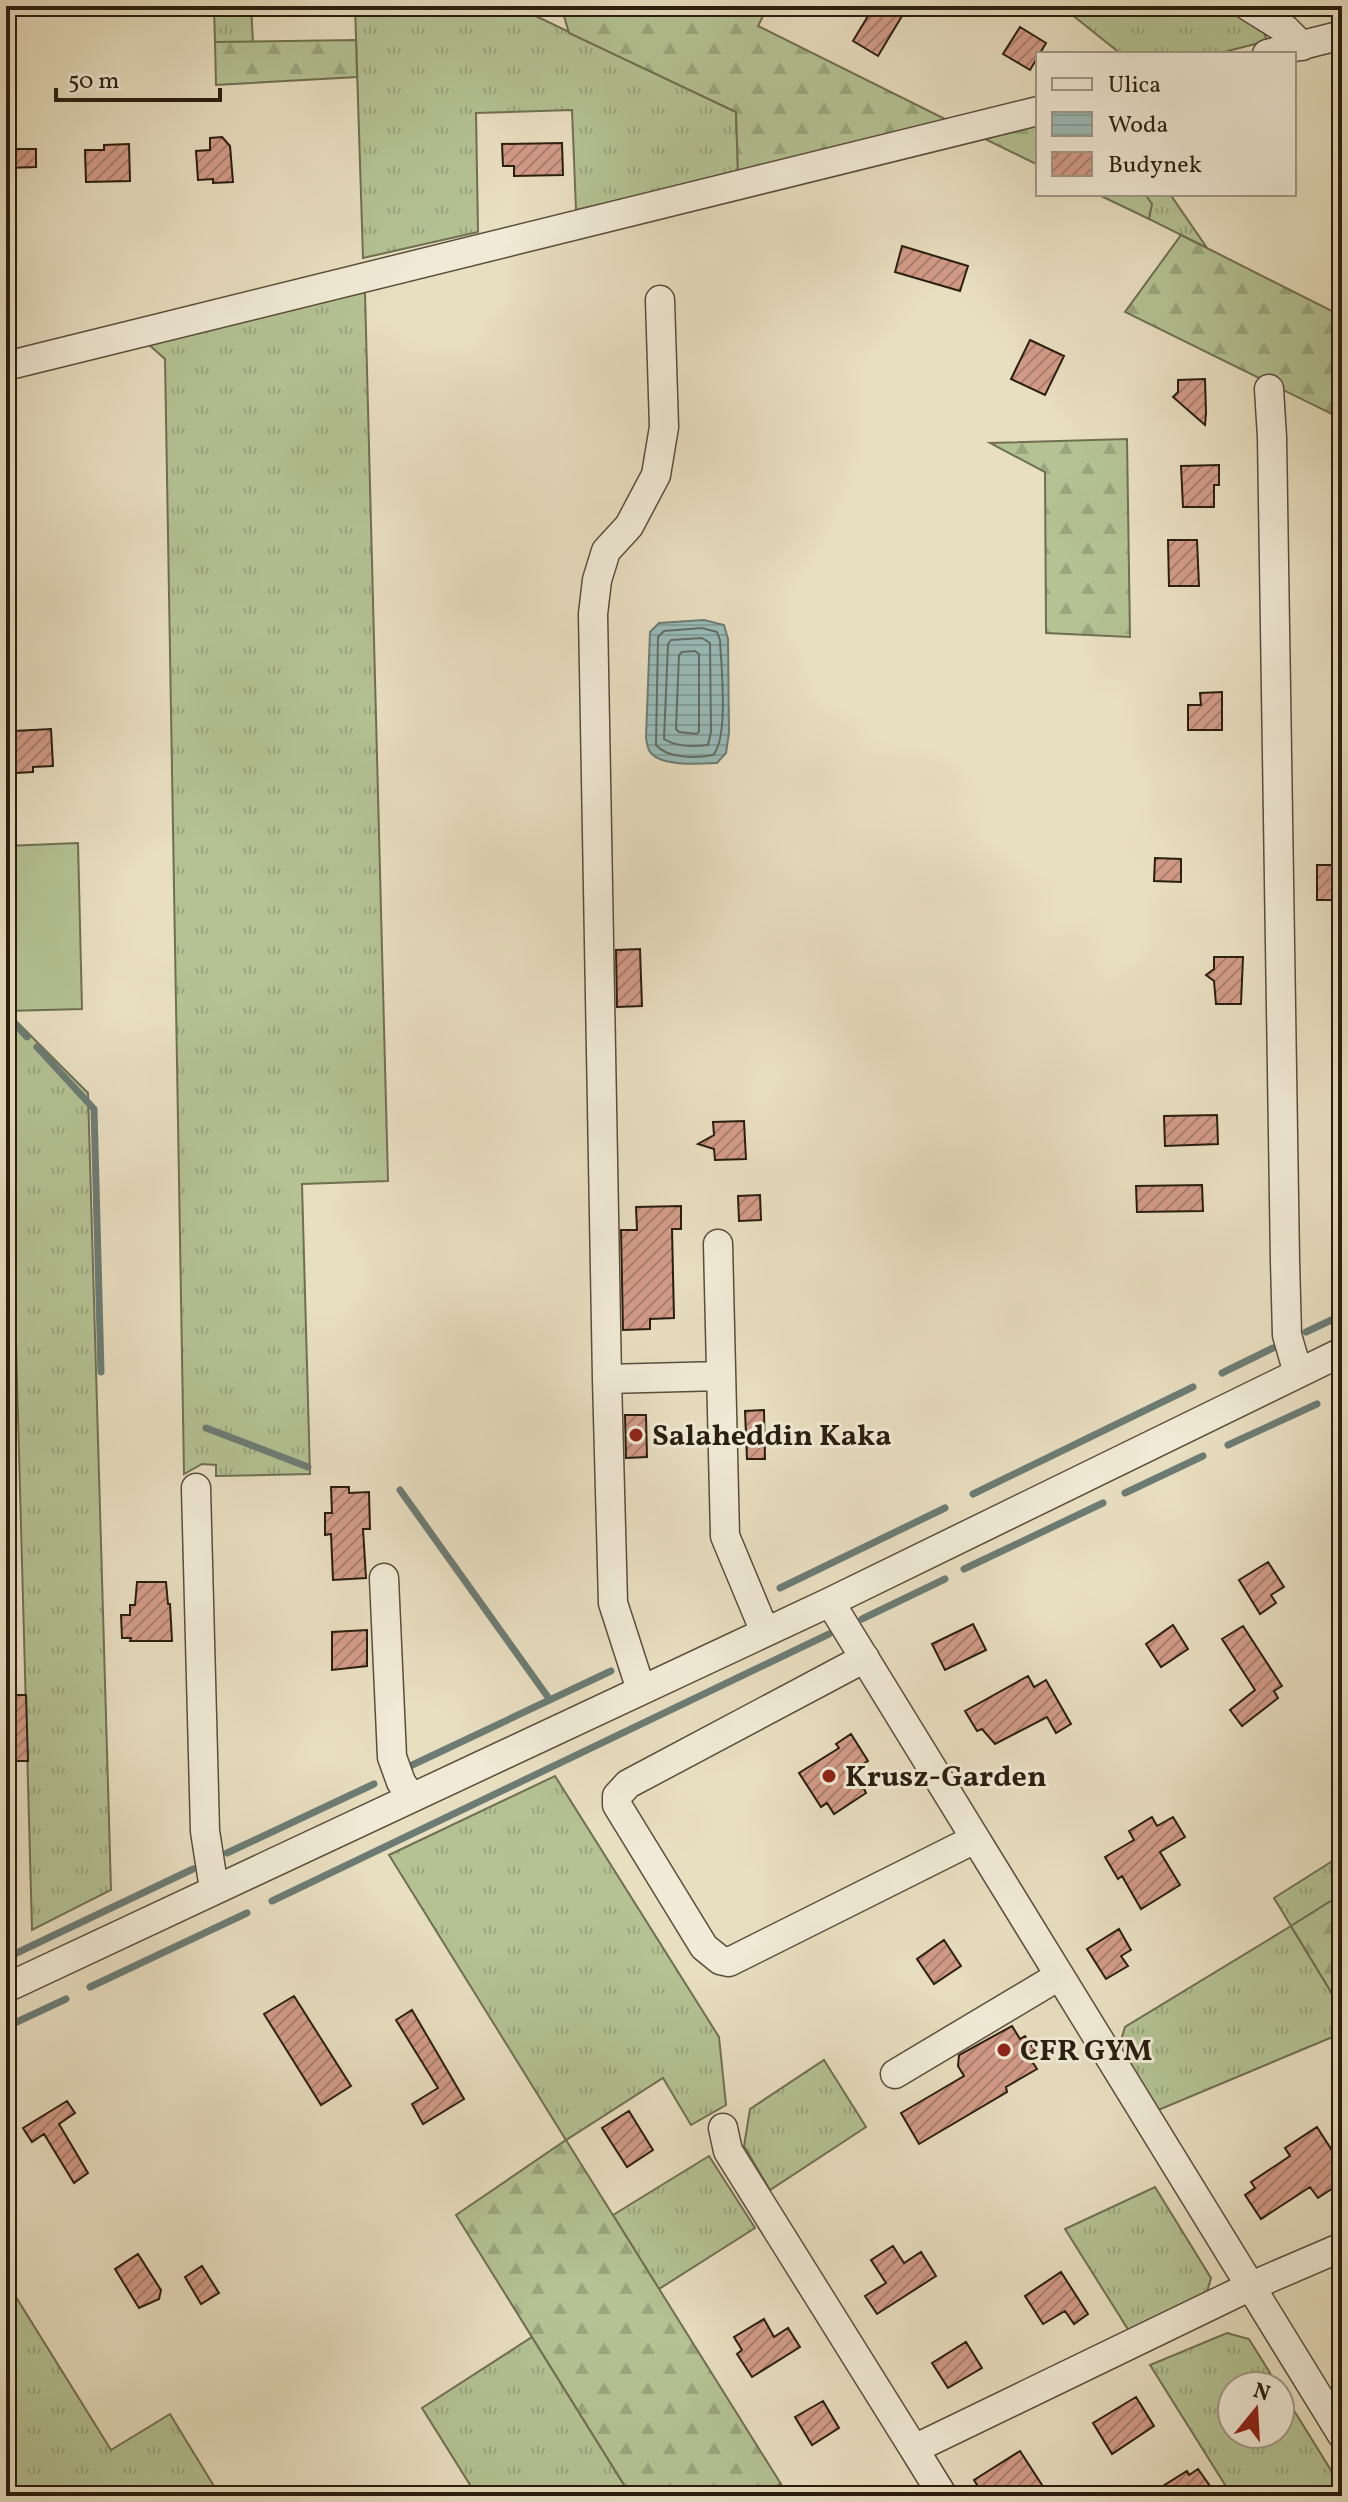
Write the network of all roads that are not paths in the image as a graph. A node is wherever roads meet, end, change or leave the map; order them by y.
1 (1248, 6) edge
2 (1342, 35) edge
3 (1302, 46) junction
4 (1276, 52) edge
5 (1036, 111) edge
6 (660, 300) dead end
7 (6, 366) edge
8 (1269, 389) dead end
9 (718, 1244) dead end
10 (1342, 1352) edge
11 (1298, 1373) junction
12 (721, 1376) junction
13 (607, 1379) junction
14 (196, 1488) dead end
15 (384, 1578) dead end
16 (830, 1602) junction
17 (765, 1632) junction
18 (865, 1658) junction
19 (641, 1690) junction
20 (411, 1797) junction
21 (975, 1839) junction
22 (214, 1889) junction
23 (1059, 1976) junction
24 (6, 1988) edge
25 (895, 2074) dead end
26 (723, 2128) dead end
27 (1342, 2247) edge
28 (1249, 2287) junction
29 (1342, 2435) edge
30 (914, 2449) junction
31 (943, 2496) edge

1 - 3 street
2 - 3 street
3 - 4 street
5 - 7 street
6 - 13 street
8 - 11 street
9 - 12 street
10 - 11 street
11 - 16 street
12 - 13 street
12 - 17 street
13 - 19 street
14 - 22 street
15 - 20 street
16 - 17 street
16 - 18 street
17 - 19 street
18 - 21 street
18 - 21 street
19 - 20 street
20 - 22 street
21 - 23 street
22 - 24 street
23 - 25 street
23 - 28 street
26 - 30 street
27 - 28 street
28 - 29 street
28 - 30 street
30 - 31 street

